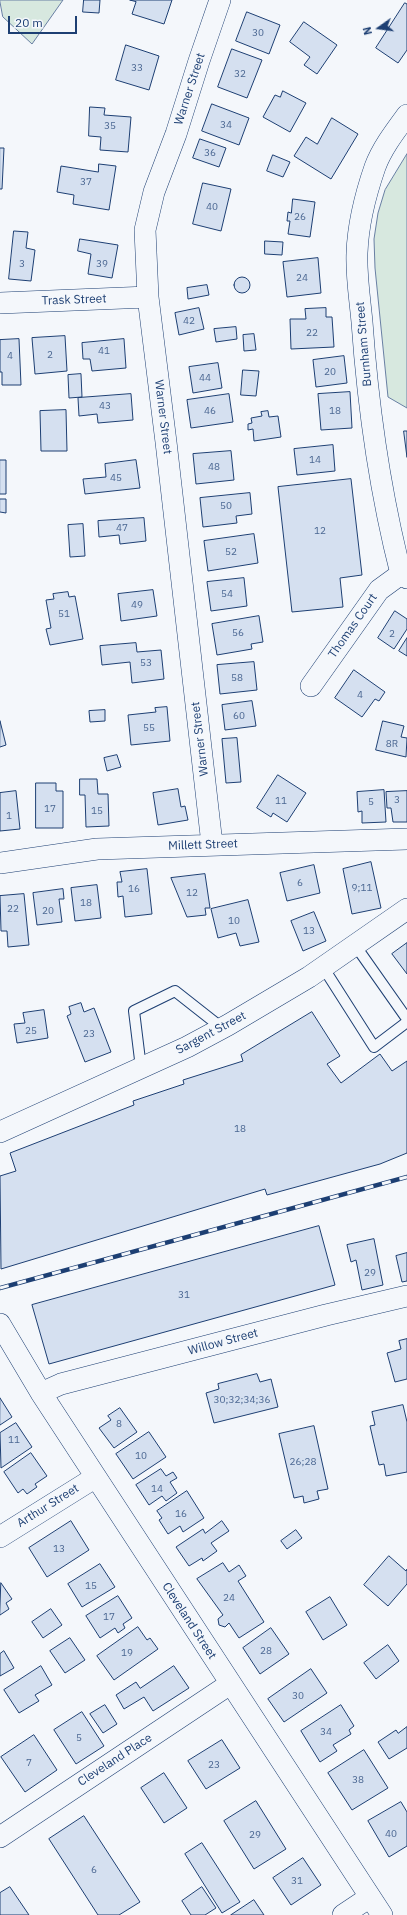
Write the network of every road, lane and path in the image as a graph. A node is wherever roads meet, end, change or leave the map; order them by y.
1 (220, 0) edge
2 (407, 115) edge
3 (148, 297) junction
4 (0, 303) edge
5 (404, 576) edge
6 (311, 686) dead end
7 (407, 839) edge
8 (212, 844) junction
9 (0, 863) edge
10 (407, 909) edge
11 (355, 945) junction
12 (323, 967) junction
13 (407, 1021) edge
14 (222, 1028) junction
15 (141, 1068) junction
16 (0, 1132) edge
17 (407, 1296) edge
18 (0, 1324) edge
19 (41, 1393) junction
20 (96, 1477) junction
21 (0, 1537) edge
22 (230, 1684) junction
23 (0, 1836) edge
24 (370, 1897) junction
25 (343, 1915) edge
26 (382, 1915) edge

1 - 3 street, Warner Street
2 - 5 street, Burnham Street
3 - 4 street, Trask Street
3 - 8 street, Warner Street
5 - 6 street, Thomas Court
7 - 8 street, Millett Street
8 - 9 street, Millett Street
10 - 11 street, Sargent Street
11 - 12 street, Sargent Street
11 - 13 lane
12 - 13 lane
12 - 14 street, Sargent Street
14 - 15 street, Sargent Street
14 - 15 lane
15 - 16 street, Sargent Street
17 - 19 street, Willow Street
18 - 19 street, Cleveland Street
19 - 20 street, Cleveland Street
20 - 21 street, Arthur Street
20 - 22 street, Cleveland Street
22 - 23 street, Cleveland Place
22 - 24 street, Cleveland Street
24 - 25 street
24 - 26 street, Cleveland Street

